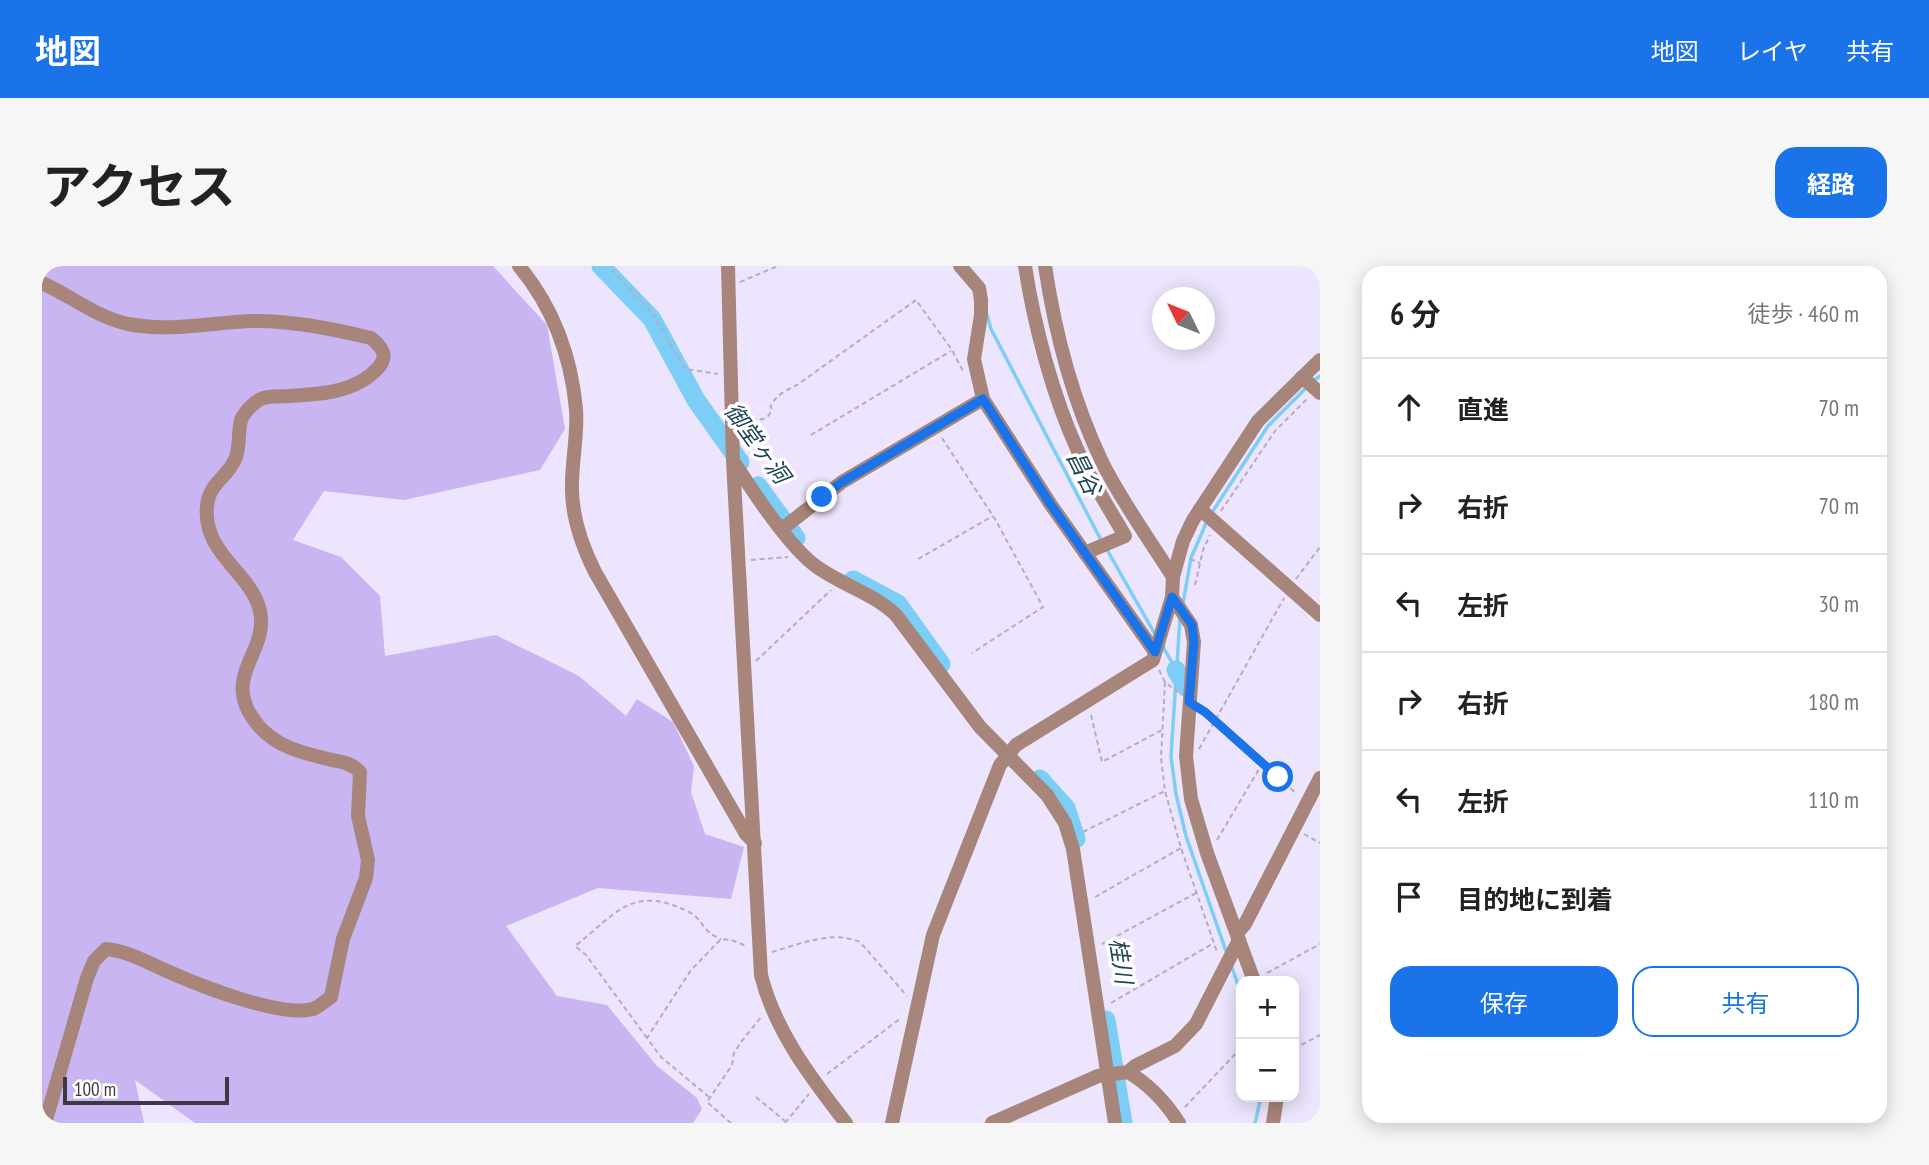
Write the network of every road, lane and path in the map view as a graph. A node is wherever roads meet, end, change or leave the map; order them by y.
1 (519, 266) edge
2 (728, 266) edge
3 (778, 266) edge
4 (960, 266) edge
5 (1025, 266) edge
6 (1045, 266) edge
7 (612, 270) dead end
8 (42, 283) edge
9 (728, 286) junction
10 (952, 350) junction
11 (1320, 360) edge
12 (964, 372) dead end
13 (733, 376) junction
14 (1302, 377) junction
15 (1319, 391) edge
16 (983, 399) junction
17 (732, 417) junction
18 (935, 427) junction
19 (811, 435) dead end
20 (735, 464) junction
21 (1200, 509) junction
22 (993, 516) junction
23 (1216, 522) junction
24 (782, 528) junction
25 (1320, 547) edge
26 (1084, 553) junction
27 (802, 555) junction
28 (918, 559) dead end
29 (740, 561) junction
30 (1173, 577) junction
31 (839, 581) junction
32 (1195, 585) dead end
33 (1290, 588) junction
34 (1172, 597) junction
35 (1320, 615) edge
36 (1155, 652) junction
37 (972, 653) dead end
38 (746, 667) junction
39 (1186, 699) junction
40 (1086, 701) junction
41 (1215, 721) junction
42 (1162, 730) junction
43 (1006, 755) junction
44 (1186, 755) junction
45 (1262, 763) junction
46 (1320, 778) edge
47 (1165, 791) junction
48 (1308, 804) junction
49 (1294, 829) junction
50 (1079, 834) dead end
51 (755, 843) junction
52 (1320, 843) edge
53 (1181, 848) junction
54 (1207, 853) junction
55 (1196, 893) junction
56 (1090, 900) dead end
57 (1238, 936) junction
58 (721, 939) junction
59 (1214, 943) junction
60 (1320, 944) edge
61 (1098, 946) dead end
62 (761, 953) junction
63 (1224, 971) junction
64 (1252, 976) edge
65 (1263, 976) edge
66 (1107, 1006) dead end
67 (916, 1008) junction
68 (772, 1009) junction
69 (1320, 1035) edge
70 (647, 1038) junction
71 (1299, 1046) edge
72 (1236, 1054) edge
73 (1118, 1074) junction
74 (816, 1083) junction
75 (709, 1097) junction
76 (755, 1097) dead end
77 (1276, 1102) edge
78 (1177, 1120) edge
79 (46, 1123) edge
80 (731, 1123) edge
81 (786, 1123) edge
82 (846, 1123) edge
83 (892, 1123) edge
84 (992, 1123) edge
85 (1115, 1123) edge
86 (1273, 1123) edge

1 - 51 street
2 - 9 street
3 - 9 path
4 - 16 street
5 - 26 street
6 - 30 street
7 - 13 path
8 - 79 street
9 - 13 street
10 - 12 path
10 - 17 path
10 - 19 path
11 - 14 street
13 - 17 street
14 - 15 street
14 - 21 street
15 - 23 path
16 - 18 street
16 - 26 street
17 - 20 street
18 - 22 path
18 - 24 street
20 - 24 street
20 - 29 street
21 - 23 street
21 - 30 street
22 - 28 path
22 - 37 path
23 - 32 path
23 - 33 street
24 - 27 street
25 - 33 path
26 - 36 street
27 - 29 path
27 - 31 street
29 - 38 street
30 - 34 street
31 - 38 path
31 - 43 street
33 - 35 street
33 - 41 path
34 - 36 street
34 - 39 street
36 - 40 street
38 - 51 street
39 - 41 path
39 - 42 path
39 - 44 street
40 - 42 path
40 - 43 street
41 - 44 path
41 - 45 path
42 - 47 path
43 - 67 street
43 - 73 street
44 - 54 street
45 - 48 path
45 - 54 path
46 - 48 street
47 - 50 path
47 - 53 path
48 - 49 street
49 - 52 path
49 - 57 street
51 - 62 street
53 - 55 path
53 - 56 path
54 - 57 street
55 - 59 path
55 - 61 path
57 - 63 street
57 - 64 street
58 - 62 path
58 - 70 path
58 - 70 path
59 - 63 path
59 - 66 path
60 - 65 path
62 - 67 path
62 - 68 street
63 - 73 street
67 - 74 path
67 - 83 street
68 - 74 street
68 - 75 path
69 - 71 path
70 - 75 path
72 - 78 path
73 - 78 street
73 - 84 street
73 - 85 street
74 - 81 path
74 - 82 street
75 - 80 path
76 - 81 path
77 - 86 street

